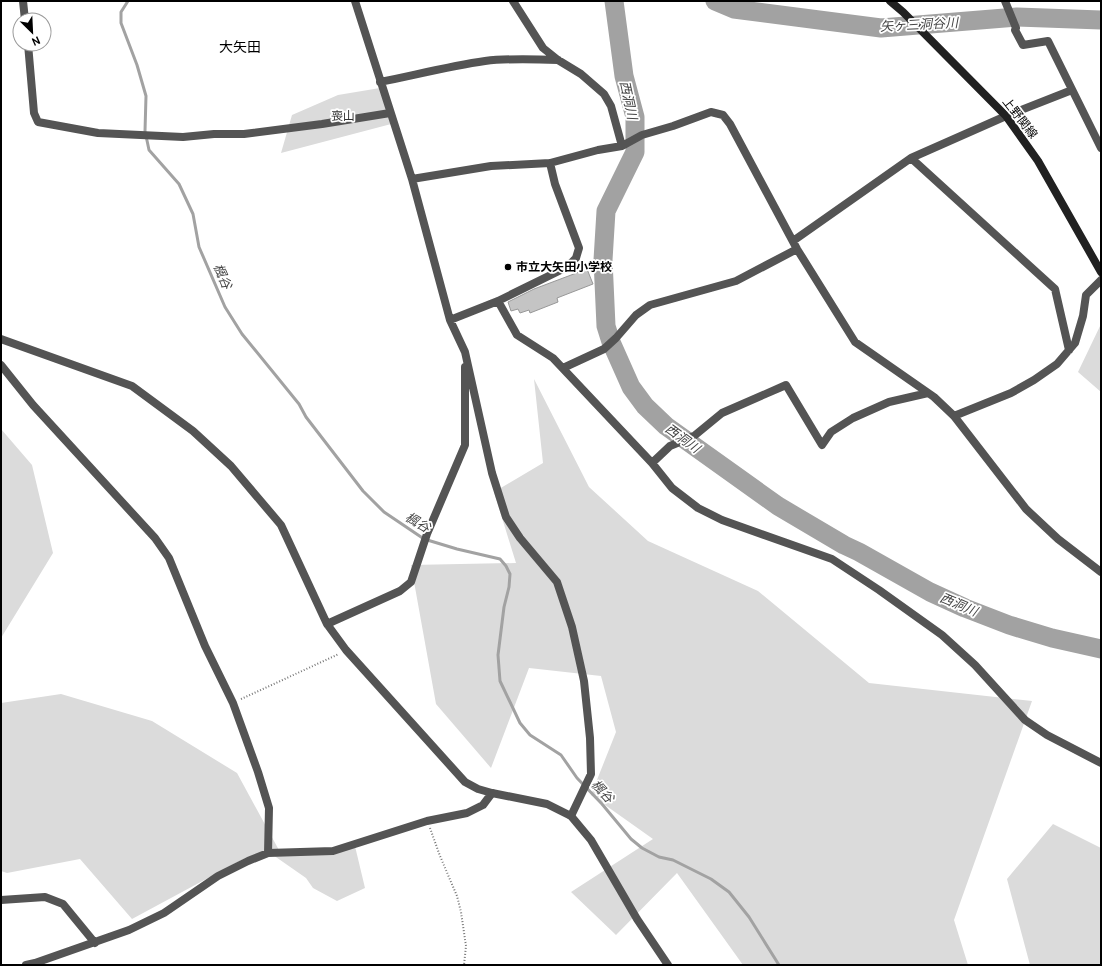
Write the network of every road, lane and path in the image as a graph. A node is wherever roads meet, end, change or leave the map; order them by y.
1 (23, 1) edge
2 (355, 1) edge
3 (512, 1) edge
4 (890, 1) edge
5 (1005, 1) edge
6 (24, 12) edge
7 (29, 52) edge
8 (558, 60) junction
9 (380, 82) junction
10 (1072, 90) junction
11 (390, 113) junction
12 (1006, 116) junction
13 (622, 146) junction
14 (1101, 148) edge
15 (911, 158) junction
16 (550, 163) junction
17 (412, 179) junction
18 (793, 241) junction
19 (797, 250) junction
20 (1101, 272) edge
21 (1101, 280) edge
22 (498, 301) junction
23 (450, 320) junction
24 (1, 339) edge
25 (1069, 350) junction
26 (465, 352) junction
27 (1, 365) edge
28 (563, 368) junction
29 (928, 393) junction
30 (954, 416) junction
31 (652, 463) junction
32 (1101, 572) edge
33 (327, 624) junction
34 (346, 650) junction
35 (233, 703) junction
36 (1101, 763) edge
37 (492, 793) junction
38 (571, 816) junction
39 (428, 821) junction
40 (268, 853) junction
41 (1, 900) edge
42 (95, 943) junction
43 (26, 965) edge
44 (464, 965) edge
45 (668, 965) edge

1 - 6 street
2 - 9 street
3 - 8 street
4 - 12 main road, 上野関線
5 - 10 street
7 - 11 street
8 - 9 street
8 - 13 street
9 - 11 street
10 - 12 street
10 - 14 street
11 - 17 street
12 - 15 street
12 - 20 main road, 上野関線
13 - 16 street
13 - 18 street
15 - 18 street
15 - 25 street
16 - 17 street
16 - 22 street
17 - 23 street
18 - 19 street
19 - 28 street
19 - 29 street
21 - 25 street
22 - 23 street
22 - 28 street
23 - 26 street
24 - 33 street
25 - 30 street
26 - 33 street
26 - 38 street
27 - 35 street
28 - 31 street
29 - 30 street
29 - 31 street
30 - 32 street
31 - 36 street
33 - 34 street
34 - 35 path
34 - 37 street
35 - 40 street
37 - 38 street
37 - 39 street
38 - 45 street
39 - 40 street
39 - 44 path
40 - 42 street
41 - 42 street
42 - 43 street

